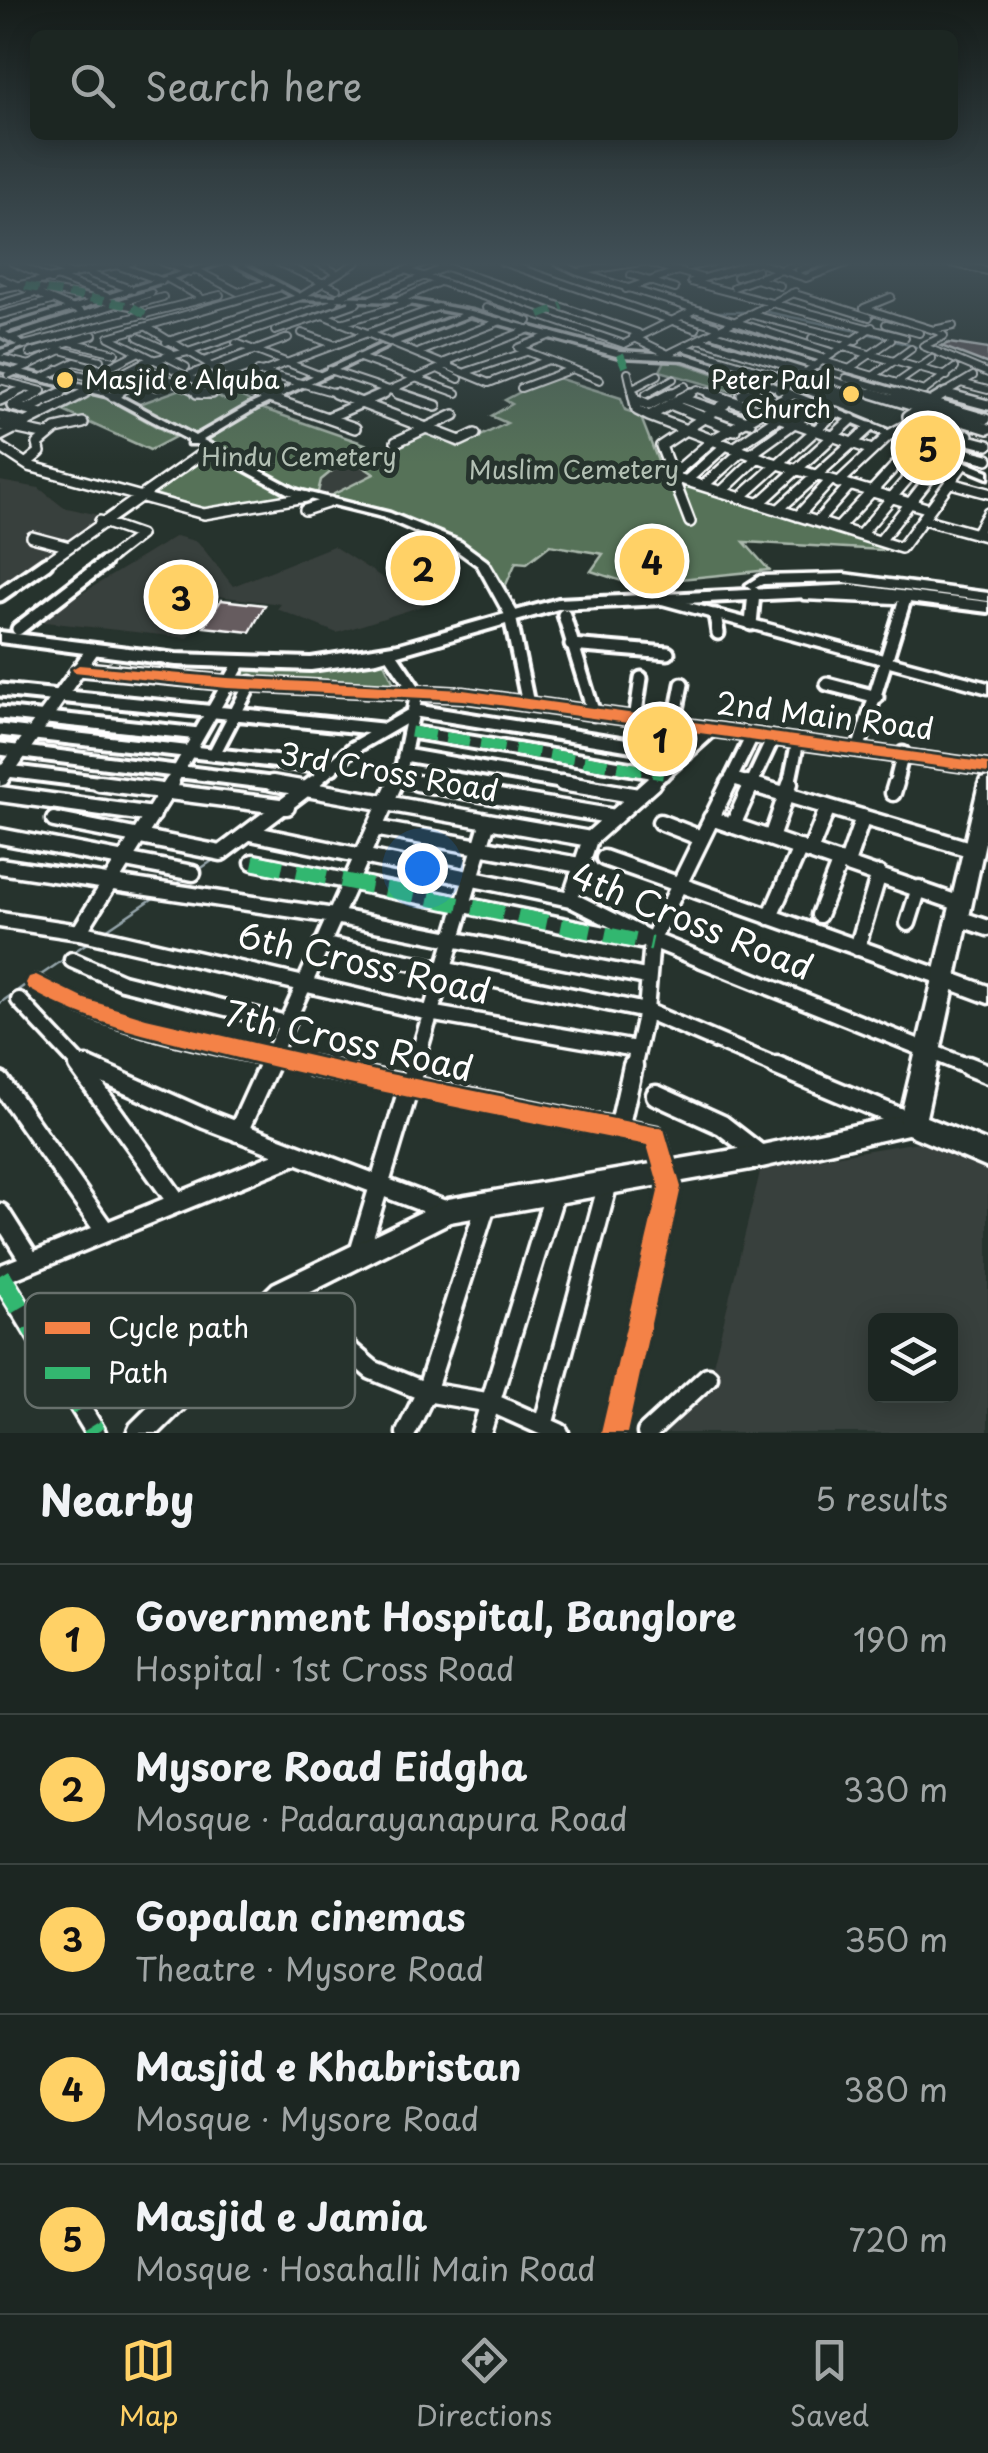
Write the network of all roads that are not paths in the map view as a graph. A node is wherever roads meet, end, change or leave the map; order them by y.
1 (48, 329) edge
2 (108, 329) edge
3 (116, 329) edge
4 (148, 329) joint
5 (215, 329) edge
6 (256, 329) edge
7 (280, 329) edge
8 (354, 329) edge
9 (376, 329) edge
10 (430, 329) edge
11 (480, 329) edge
12 (521, 329) edge
13 (538, 329) edge
14 (593, 329) edge
15 (610, 329) edge
16 (652, 329) edge
17 (717, 329) joint
18 (763, 329) edge
19 (772, 329) edge
20 (863, 329) edge
21 (867, 329) junction
22 (929, 329) edge
23 (938, 329) edge
24 (932, 330) junction
25 (0, 331) edge
26 (111, 331) junction
27 (302, 332) dead end
28 (367, 332) junction
29 (551, 334) junction
30 (919, 334) dead end
31 (84, 337) junction
32 (138, 337) dead end
33 (288, 338) dead end
34 (905, 338) dead end
35 (631, 339) junction
36 (698, 339) junction
37 (891, 340) dead end
38 (66, 341) junction
39 (12, 343) junction
40 (333, 344) junction
41 (388, 344) junction
42 (243, 346) junction
43 (684, 346) junction
44 (48, 347) junction
45 (126, 348) junction
46 (846, 348) junction
47 (27, 349) junction
48 (911, 349) dead end
49 (61, 350) junction
50 (610, 351) junction
51 (170, 352) junction
52 (188, 352) junction
53 (255, 352) junction
54 (420, 352) junction
55 (526, 352) junction
56 (115, 353) junction
57 (137, 353) junction
58 (834, 353) junction
59 (670, 354) junction
60 (871, 354) junction
61 (0, 355) edge
62 (47, 357) junction
63 (357, 357) junction
64 (75, 358) junction
65 (932, 359) dead end
66 (152, 360) junction
67 (548, 360) junction
68 (87, 361) junction
69 (204, 361) junction
70 (895, 361) junction
71 (283, 362) junction
72 (956, 364) junction
73 (139, 365) junction
74 (444, 365) junction
75 (817, 366) junction
76 (0, 368) edge
77 (213, 368) junction
78 (849, 368) junction
79 (919, 368) junction
80 (572, 369) junction
81 (103, 370) junction
82 (185, 371) junction
83 (258, 371) junction
84 (324, 372) junction
85 (628, 373) dead end
86 (988, 373) edge
87 (658, 375) dead end
88 (59, 376) junction
89 (115, 376) junction
90 (463, 376) junction
91 (873, 376) junction
92 (947, 376) junction
93 (973, 376) dead end
94 (14, 378) junction
95 (416, 378) junction
96 (673, 378) dead end
97 (0, 379) edge
98 (34, 379) junction
99 (600, 380) dead end
100 (144, 381) junction
101 (172, 381) junction
102 (794, 381) junction
103 (897, 383) junction
104 (229, 384) junction
105 (300, 384) junction
106 (75, 386) junction
107 (686, 386) dead end
108 (133, 387) junction
109 (156, 387) junction
110 (768, 387) junction
111 (521, 388) dead end
112 (632, 388) junction
113 (658, 388) junction
114 (90, 389) junction
115 (389, 389) junction
116 (0, 390) edge
117 (950, 391) junction
118 (168, 393) dead end
119 (458, 393) dead end
120 (988, 393) edge
121 (646, 394) dead end
122 (791, 395) junction
123 (113, 396) junction
124 (679, 396) junction
125 (713, 397) junction
126 (270, 398) junction
127 (634, 400) junction
128 (363, 401) junction
129 (0, 402) edge
130 (875, 402) dead end
131 (670, 404) junction
132 (699, 404) junction
133 (725, 404) junction
134 (930, 404) junction
135 (819, 405) junction
136 (12, 406) junction
137 (436, 406) dead end
138 (26, 410) junction
139 (687, 410) junction
140 (715, 410) junction
141 (768, 410) junction
142 (807, 412) junction
143 (42, 414) junction
144 (454, 414) dead end
145 (782, 415) junction
146 (649, 416) junction
147 (831, 416) junction
148 (912, 416) junction
149 (326, 418) junction
150 (699, 419) junction
151 (2, 420) edge
152 (796, 420) junction
153 (983, 421) edge
154 (750, 422) junction
155 (848, 422) junction
156 (27, 423) junction
157 (83, 423) dead end
158 (455, 425) dead end
159 (430, 427) junction
160 (15, 428) junction
161 (355, 428) dead end
162 (684, 428) junction
163 (817, 428) junction
164 (735, 430) junction
165 (866, 430) junction
166 (338, 432) dead end
167 (443, 432) junction
168 (475, 434) dead end
169 (47, 435) junction
170 (834, 435) junction
171 (0, 436) edge
172 (714, 439) junction
173 (885, 439) junction
174 (192, 442) junction
175 (396, 442) dead end
176 (853, 442) junction
177 (988, 445) edge
178 (0, 447) edge
179 (739, 448) junction
180 (207, 450) junction
181 (872, 450) junction
182 (953, 450) junction
183 (909, 451) dead end
184 (926, 457) dead end
185 (988, 459) edge
186 (28, 462) junction
187 (942, 462) junction
188 (774, 463) junction
189 (962, 466) junction
190 (793, 468) junction
191 (815, 475) junction
192 (988, 475) edge
193 (671, 476) junction
194 (686, 481) junction
195 (834, 482) junction
196 (950, 483) junction
197 (702, 486) junction
198 (849, 486) junction
199 (721, 492) junction
200 (869, 492) junction
201 (141, 493) junction
202 (988, 493) edge
203 (306, 497) junction
204 (740, 498) junction
205 (892, 498) junction
206 (330, 502) junction
207 (759, 504) junction
208 (910, 504) junction
209 (305, 510) dead end
210 (778, 510) junction
211 (927, 514) junction
212 (988, 514) edge
213 (798, 516) junction
214 (100, 521) junction
215 (690, 522) dead end
216 (817, 522) junction
217 (838, 528) junction
218 (976, 534) junction
219 (860, 535) junction
220 (32, 537) dead end
221 (988, 537) edge
222 (880, 541) junction
223 (66, 546) junction
224 (756, 590) junction
225 (0, 595) edge
226 (906, 599) junction
227 (663, 600) junction
228 (988, 605) edge
229 (509, 614) junction
230 (715, 615) junction
231 (564, 616) dead end
232 (751, 624) junction
233 (718, 633) dead end
234 (6, 636) edge
235 (571, 645) junction
236 (94, 648) junction
237 (390, 653) junction
238 (668, 653) dead end
239 (888, 661) junction
240 (240, 663) junction
241 (80, 669) junction
242 (641, 678) dead end
243 (227, 682) junction
244 (252, 684) junction
245 (682, 684) dead end
246 (827, 684) dead end
247 (988, 688) edge
248 (0, 690) edge
249 (417, 693) junction
250 (877, 697) junction
251 (59, 698) junction
252 (528, 704) junction
253 (417, 711) junction
254 (0, 713) edge
255 (208, 714) junction
256 (594, 714) junction
257 (234, 716) junction
258 (44, 717) junction
259 (635, 720) junction
260 (674, 725) junction
261 (381, 729) junction
262 (0, 730) edge
263 (712, 730) junction
264 (411, 732) junction
265 (32, 733) junction
266 (198, 734) junction
267 (752, 736) junction
268 (774, 738) junction
269 (798, 741) junction
270 (859, 747) junction
271 (0, 749) edge
272 (19, 752) junction
273 (189, 752) junction
274 (214, 754) junction
275 (686, 754) junction
276 (903, 754) junction
277 (405, 755) junction
278 (329, 767) junction
279 (988, 768) edge
280 (177, 770) junction
281 (2, 774) edge
282 (662, 774) junction
283 (731, 778) junction
284 (396, 779) junction
285 (752, 784) junction
286 (988, 784) edge
287 (308, 789) junction
288 (167, 792) junction
289 (892, 793) dead end
290 (0, 794) edge
291 (787, 795) junction
292 (638, 796) junction
293 (385, 803) junction
294 (287, 807) junction
295 (828, 807) junction
296 (985, 814) edge
297 (153, 816) junction
298 (615, 816) junction
299 (863, 817) junction
300 (711, 818) junction
301 (54, 820) dead end
302 (488, 821) junction
303 (660, 822) dead end
304 (732, 825) junction
305 (374, 828) junction
306 (251, 833) junction
307 (0, 836) edge
308 (140, 838) junction
309 (702, 838) junction
310 (770, 838) junction
311 (590, 839) junction
312 (480, 847) junction
313 (806, 849) junction
314 (361, 856) junction
315 (604, 858) dead end
316 (126, 861) junction
317 (253, 862) dead end
318 (843, 862) junction
319 (977, 864) edge
320 (579, 865) junction
321 (0, 866) edge
322 (192, 873) dead end
323 (879, 874) junction
324 (470, 878) junction
325 (680, 883) junction
326 (109, 884) junction
327 (349, 884) junction
328 (919, 888) junction
329 (570, 899) junction
330 (462, 906) junction
331 (959, 911) junction
332 (819, 915) dead end
333 (334, 916) junction
334 (770, 917) junction
335 (0, 920) edge
336 (908, 923) dead end
337 (988, 928) edge
338 (79, 932) junction
339 (451, 939) junction
340 (652, 942) junction
341 (321, 944) junction
342 (857, 948) junction
343 (72, 960) dead end
344 (442, 968) junction
345 (646, 977) junction
346 (944, 978) junction
347 (304, 981) junction
348 (36, 983) dead end
349 (988, 995) edge
350 (19, 1000) dead end
351 (646, 1011) junction
352 (428, 1013) junction
353 (286, 1023) junction
354 (636, 1049) junction
355 (928, 1050) junction
356 (270, 1057) junction
357 (77, 1062) junction
358 (988, 1074) edge
359 (0, 1082) edge
360 (405, 1088) junction
361 (656, 1096) dead end
362 (912, 1123) junction
363 (619, 1129) junction
364 (238, 1132) junction
365 (295, 1155) junction
366 (988, 1155) edge
367 (762, 1156) junction
368 (666, 1170) junction
369 (608, 1183) junction
370 (376, 1185) junction
371 (554, 1194) junction
372 (177, 1202) junction
373 (486, 1205) junction
374 (448, 1211) junction
375 (0, 1213) edge
376 (105, 1232) junction
377 (358, 1256) junction
378 (31, 1262) junction
379 (0, 1275) edge
380 (282, 1293) edge
381 (25, 1316) edge
382 (355, 1355) edge
383 (708, 1377) dead end
384 (426, 1392) junction
385 (492, 1403) junction
386 (81, 1408) edge
387 (165, 1408) edge
388 (551, 1429) edge
389 (96, 1433) edge
390 (140, 1433) edge
391 (406, 1433) edge
392 (481, 1433) edge
393 (614, 1433) edge
394 (647, 1433) edge

1 - 39 street
2 - 26 street
3 - 26 street
4 - 26 street
4 - 51 street
5 - 51 street
6 - 52 street
7 - 42 street
8 - 28 street
9 - 28 street
10 - 41 street
11 - 54 street
12 - 74 street
13 - 29 street
14 - 35 street
15 - 35 street
16 - 35 street
17 - 36 street
17 - 75 street
18 - 58 street
19 - 46 street
20 - 21 street
21 - 30 street
21 - 34 street
21 - 46 street
22 - 24 street
23 - 24 street
24 - 72 street
25 - 39 street
26 - 31 street
26 - 45 street
26 - 47 street
27 - 40 street
28 - 40 street
28 - 41 street
29 - 50 street
29 - 55 street
31 - 38 street
31 - 45 street
32 - 51 street
33 - 53 street
35 - 50 street
35 - 59 street
36 - 43 street
36 - 75 street
37 - 60 street
38 - 44 street
38 - 56 street
39 - 47 street
39 - 61 street
40 - 71 street
41 - 54 street
41 - 63 street
42 - 53 street
42 - 69 street
43 - 59 street
43 - 102 street
44 - 47 street
44 - 49 street
45 - 56 street
45 - 57 street
46 - 58 street
46 - 60 street
47 - 62 street
48 - 70 street
49 - 62 street
49 - 64 street
50 - 59 street
51 - 52 street
51 - 52 street
51 - 66 street
51 - 82 street
52 - 69 street
53 - 71 street
53 - 77 street
54 - 74 street
55 - 67 street
55 - 90 street
56 - 68 street
57 - 66 street
57 - 81 street
58 - 75 street
59 - 110 street
59 - 110 street
60 - 70 street
60 - 78 street
61 - 98 street
62 - 98 street
63 - 84 street
63 - 95 street
64 - 68 street
64 - 88 street
64 - 98 street
65 - 79 street
66 - 73 street
66 - 82 street
67 - 80 street
67 - 90 street
68 - 81 street
69 - 77 street
70 - 79 street
70 - 91 street
71 - 83 street
71 - 84 street
72 - 86 street
72 - 92 street
73 - 89 street
73 - 101 street
74 - 90 street
74 - 95 street
75 - 78 street
75 - 102 street
75 - 134 street
75 - 148 street
76 - 94 street
77 - 82 street
77 - 104 street
78 - 91 street
79 - 92 street
79 - 103 street
80 - 99 street
80 - 111 street
81 - 89 street
82 - 101 street
82 - 101 street
83 - 104 street
83 - 105 street
84 - 105 street
84 - 115 street
85 - 112 street
87 - 112 street
88 - 89 street
88 - 98 street
88 - 106 street
89 - 100 street
89 - 108 street
89 - 114 street
91 - 103 street
92 - 103 street
93 - 117 street
94 - 97 street
94 - 98 street
94 - 116 street
95 - 115 street
95 - 119 street
96 - 113 street
98 - 129 street
98 - 136 street
100 - 108 street
100 - 109 street
101 - 109 street
102 - 110 street
104 - 126 street
105 - 126 street
105 - 128 street
106 - 114 street
106 - 138 street
107 - 124 street
108 - 123 street
109 - 118 street
110 - 122 street
110 - 141 street
112 - 127 street
113 - 121 street
113 - 124 street
114 - 123 street
114 - 143 street
115 - 128 street
115 - 137 street
117 - 120 street
117 - 134 street
117 - 153 street
122 - 135 street
122 - 141 street
123 - 174 street
124 - 125 street
124 - 127 street
124 - 131 street
124 - 132 street
125 - 132 street
125 - 133 street
125 - 141 street
126 - 149 street
126 - 174 street
127 - 146 street
128 - 149 street
128 - 159 street
129 - 136 street
130 - 148 street
131 - 139 street
131 - 146 street
132 - 139 street
132 - 140 street
133 - 140 street
133 - 141 street
134 - 148 street
134 - 153 street
135 - 142 street
135 - 147 street
136 - 138 street
138 - 143 street
139 - 150 street
140 - 150 street
140 - 154 street
141 - 145 street
141 - 154 street
142 - 147 street
142 - 152 street
143 - 156 street
144 - 159 street
145 - 152 street
145 - 179 street
146 - 162 street
147 - 155 street
147 - 163 street
148 - 153 street
148 - 153 street
148 - 173 street
149 - 161 street
149 - 166 street
150 - 162 street
150 - 164 street
150 - 179 street
151 - 156 street
151 - 160 street
152 - 163 street
152 - 179 street
153 - 177 street
153 - 182 street
154 - 164 street
155 - 165 street
155 - 170 street
156 - 160 street
157 - 169 street
158 - 167 street
159 - 167 street
159 - 175 street
160 - 169 street
160 - 171 street
162 - 172 street
162 - 193 street
163 - 170 street
163 - 188 street
164 - 179 street
165 - 173 street
165 - 176 street
167 - 168 street
169 - 186 street
170 - 176 street
170 - 190 street
172 - 179 street
172 - 193 street
173 - 181 street
173 - 187 street
174 - 180 street
176 - 181 street
176 - 191 street
178 - 186 street
179 - 188 street
179 - 194 street
179 - 197 street
179 - 199 street
180 - 201 street
180 - 203 street
181 - 195 street
182 - 185 street
182 - 187 street
183 - 200 street
184 - 205 street
186 - 201 street
187 - 189 street
187 - 208 street
188 - 190 street
188 - 204 street
189 - 192 street
189 - 196 street
190 - 191 street
190 - 207 street
191 - 195 street
191 - 210 street
193 - 194 street
193 - 215 street
194 - 197 street
195 - 198 street
195 - 213 street
196 - 202 street
196 - 211 street
197 - 199 street
198 - 200 street
198 - 216 street
199 - 204 street
200 - 205 street
200 - 217 street
201 - 203 street
201 - 214 street
203 - 206 street
204 - 207 street
205 - 208 street
205 - 219 street
206 - 209 street
206 - 229 street
207 - 210 street
208 - 211 street
208 - 222 street
210 - 213 street
211 - 218 street
211 - 222 street
212 - 218 street
213 - 216 street
214 - 223 street
214 - 234 street
216 - 217 street
217 - 219 street
218 - 221 street
219 - 222 street
220 - 223 street
223 - 225 street
224 - 226 street
224 - 227 highway
224 - 228 highway
224 - 228 street
224 - 229 highway
224 - 232 street
226 - 228 street
226 - 239 street
227 - 229 highway
227 - 230 street
229 - 234 highway
229 - 237 highway
229 - 252 street
230 - 232 street
230 - 233 street
231 - 235 street
232 - 239 street
234 - 236 highway
235 - 238 street
235 - 256 street
236 - 240 highway
236 - 241 street
237 - 240 highway
237 - 249 street
239 - 247 street
239 - 250 street
240 - 243 street
241 - 243 street, 2nd Main Road
241 - 251 street
242 - 259 street
243 - 244 street, 2nd Main Road
243 - 255 street
244 - 249 street, 2nd Main Road
244 - 257 street
245 - 260 street
246 - 250 street
248 - 251 street
249 - 252 street, 2nd Main Road
249 - 253 street
250 - 270 street
251 - 255 street
251 - 258 street
252 - 256 street, 2nd Main Road
253 - 261 street
253 - 264 street
253 - 275 street
254 - 258 street
255 - 257 street
255 - 266 street
256 - 259 street, 2nd Main Road
257 - 261 street
257 - 274 street
258 - 265 street
258 - 266 street
259 - 260 street, 2nd Main Road
260 - 263 street, 2nd Main Road
261 - 278 street
262 - 265 street
263 - 267 street, 2nd Main Road
263 - 275 street
264 - 277 street
264 - 282 street
265 - 272 street
265 - 273 street
266 - 273 street
267 - 268 street, 2nd Main Road
267 - 283 street
268 - 269 street, 2nd Main Road
268 - 285 street
269 - 270 street, 2nd Main Road
269 - 291 street
270 - 276 street, 2nd Main Road
271 - 272 street, 3rd Cross Road
272 - 280 street, 3rd Cross Road
272 - 281 street
273 - 274 street
273 - 280 street
274 - 278 street
275 - 282 street
276 - 279 street, 2nd Main Road
276 - 289 street
277 - 284 street
277 - 292 street
278 - 287 street
280 - 287 street, 3rd Cross Road
280 - 288 street
281 - 288 street
282 - 292 street
283 - 285 street
283 - 300 street
284 - 293 street
284 - 298 street
285 - 291 street
285 - 304 street
286 - 296 main road
287 - 293 street, 3rd Cross Road
287 - 294 street
288 - 294 street
288 - 297 street
290 - 297 street
291 - 295 street
291 - 310 street
292 - 298 street
293 - 302 street, 3rd Cross Road
293 - 305 street
294 - 306 street
295 - 299 street
295 - 313 street
296 - 319 main road
297 - 308 street
298 - 311 street
299 - 318 street
299 - 319 street
300 - 304 street
300 - 309 street
301 - 308 street
302 - 311 street, 3rd Cross Road
302 - 312 street
303 - 309 street
304 - 310 street
305 - 312 street
305 - 314 street
306 - 308 street
306 - 314 street, 4th Cross Road
307 - 316 street
308 - 316 street
309 - 325 street
310 - 313 street
311 - 320 street
312 - 320 street
312 - 324 street
313 - 318 street
313 - 334 street
314 - 324 street, 4th Cross Road
314 - 327 street
315 - 325 street
316 - 322 street
316 - 326 street
317 - 327 street
318 - 323 street
318 - 332 street
319 - 331 main road
320 - 329 street
321 - 326 street
323 - 328 street
323 - 342 street
324 - 329 street, 4th Cross Road
324 - 330 street
325 - 334 street
325 - 340 street
326 - 333 street
326 - 338 street
327 - 330 street
327 - 333 street
328 - 331 street
328 - 336 street
329 - 340 street, 4th Cross Road
330 - 339 street
330 - 340 street
331 - 337 street
331 - 346 main road
333 - 339 street
333 - 341 street
334 - 342 street
335 - 338 street, 6th Cross Road
338 - 347 street, 6th Cross Road
339 - 344 street
339 - 345 street
340 - 345 street
340 - 355 street, 4th Cross Road
341 - 344 street
341 - 347 street
342 - 346 street
343 - 353 street
344 - 351 street
344 - 352 street
345 - 351 street
346 - 349 street
346 - 355 main road
347 - 352 street, 6th Cross Road
347 - 353 street
348 - 356 street, 7th Cross Road
350 - 357 street
351 - 354 street
351 - 362 street
352 - 354 street, 6th Cross Road
352 - 360 street
353 - 356 street
354 - 363 street
355 - 358 street, 4th Cross Road
355 - 362 main road
356 - 360 street, 7th Cross Road
356 - 364 street
357 - 364 street
357 - 372 street
359 - 376 street
360 - 363 street, 7th Cross Road
360 - 370 street
361 - 367 street
362 - 366 main road
362 - 367 street
363 - 368 street, 7th Cross Road
364 - 365 street
365 - 370 street
365 - 372 street
367 - 368 street
368 - 369 street
368 - 393 street
369 - 371 street
369 - 388 street
370 - 374 street
370 - 377 street
371 - 373 street
371 - 385 street
372 - 376 street
373 - 374 street
373 - 384 street
374 - 377 street
375 - 378 street
376 - 378 street
377 - 380 street
378 - 379 street
379 - 381 street
382 - 384 street
383 - 394 street
384 - 385 street
384 - 391 street
385 - 388 street
385 - 392 street
386 - 389 street
387 - 390 street

